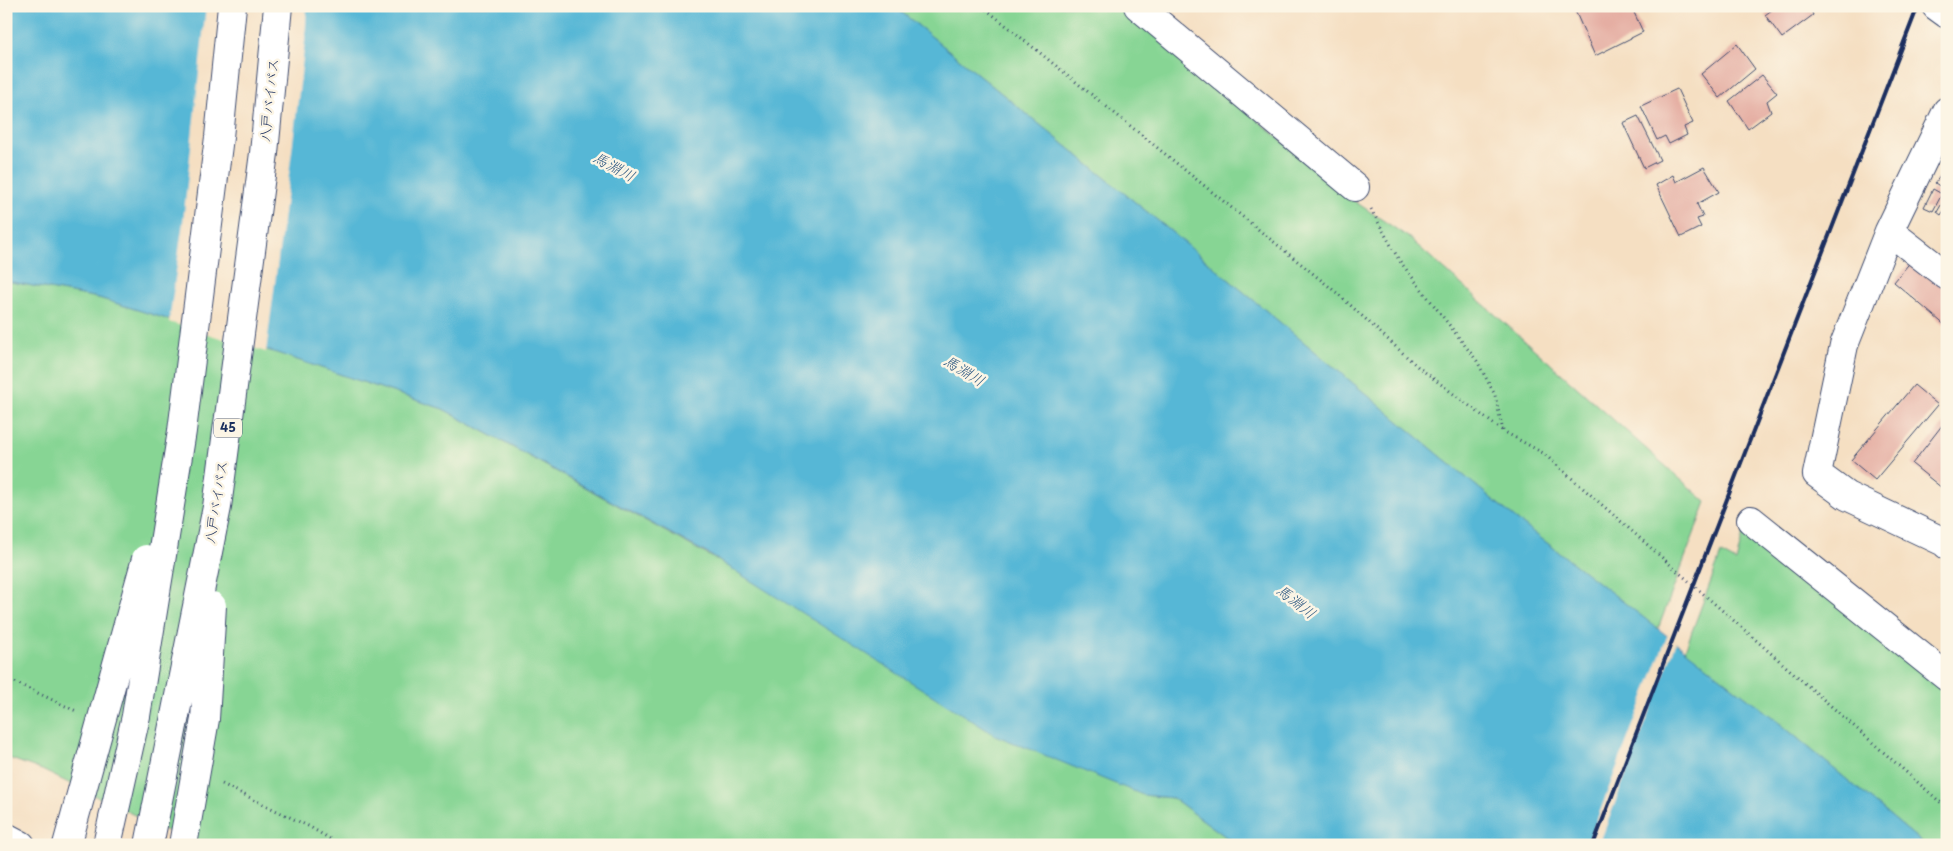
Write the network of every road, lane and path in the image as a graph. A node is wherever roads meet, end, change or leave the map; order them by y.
1 (232, 6) edge
2 (278, 6) edge
3 (982, 6) edge
4 (1138, 6) edge
5 (1936, 6) edge
6 (1947, 14) edge
7 (1947, 111) edge
8 (1355, 187) joint
9 (1889, 232) junction
10 (1947, 276) edge
11 (182, 431) junction
12 (1504, 431) junction
13 (217, 507) junction
14 (1751, 520) dead end
15 (1947, 545) edge
16 (1947, 677) edge
17 (1947, 808) edge
18 (6, 837) edge
19 (20, 845) edge
20 (67, 845) edge
21 (107, 845) edge
22 (149, 845) edge
23 (183, 845) edge

1 - 11 main road, bridge
2 - 13 main road, 八戸バイパス / 45, bridge
3 - 12 path
4 - 8 main road
5 - 6 main road
7 - 9 main road
8 - 12 path
9 - 10 main road
9 - 15 main road
11 - 20 main road, bridge
11 - 21 main road, bridge
12 - 17 path
13 - 22 main road, 八戸バイパス / 45, bridge
13 - 23 main road, bridge
14 - 16 main road
18 - 19 main road

